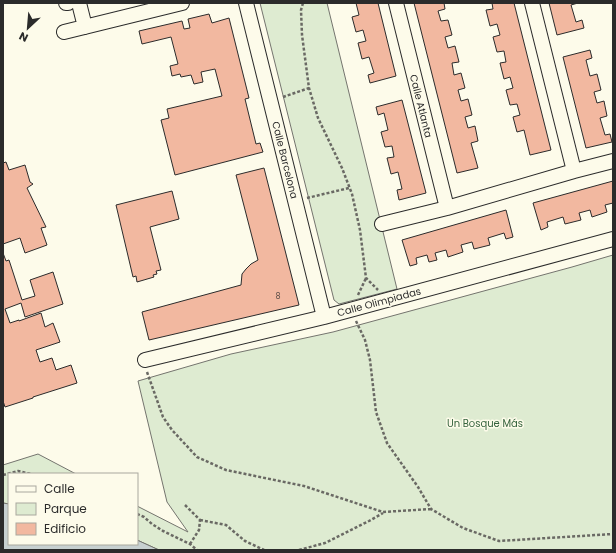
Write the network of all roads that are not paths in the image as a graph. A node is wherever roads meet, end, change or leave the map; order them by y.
1 (79, 3) edge
2 (182, 3) edge
3 (246, 3) edge
4 (396, 3) edge
5 (532, 3) edge
6 (85, 27) junction
7 (64, 32) dead end
8 (613, 161) edge
9 (574, 171) junction
10 (447, 208) junction
11 (382, 224) dead end
12 (613, 239) edge
13 (324, 317) junction
14 (145, 360) road end

1 - 6 street
2 - 6 street
3 - 13 street, Calle Barcelona
4 - 10 street, Calle Atlanta
5 - 9 street
6 - 7 street
8 - 9 street
9 - 10 street
10 - 11 street
12 - 13 street, Calle Olimpiadas
13 - 14 street, Calle Olimpiadas

